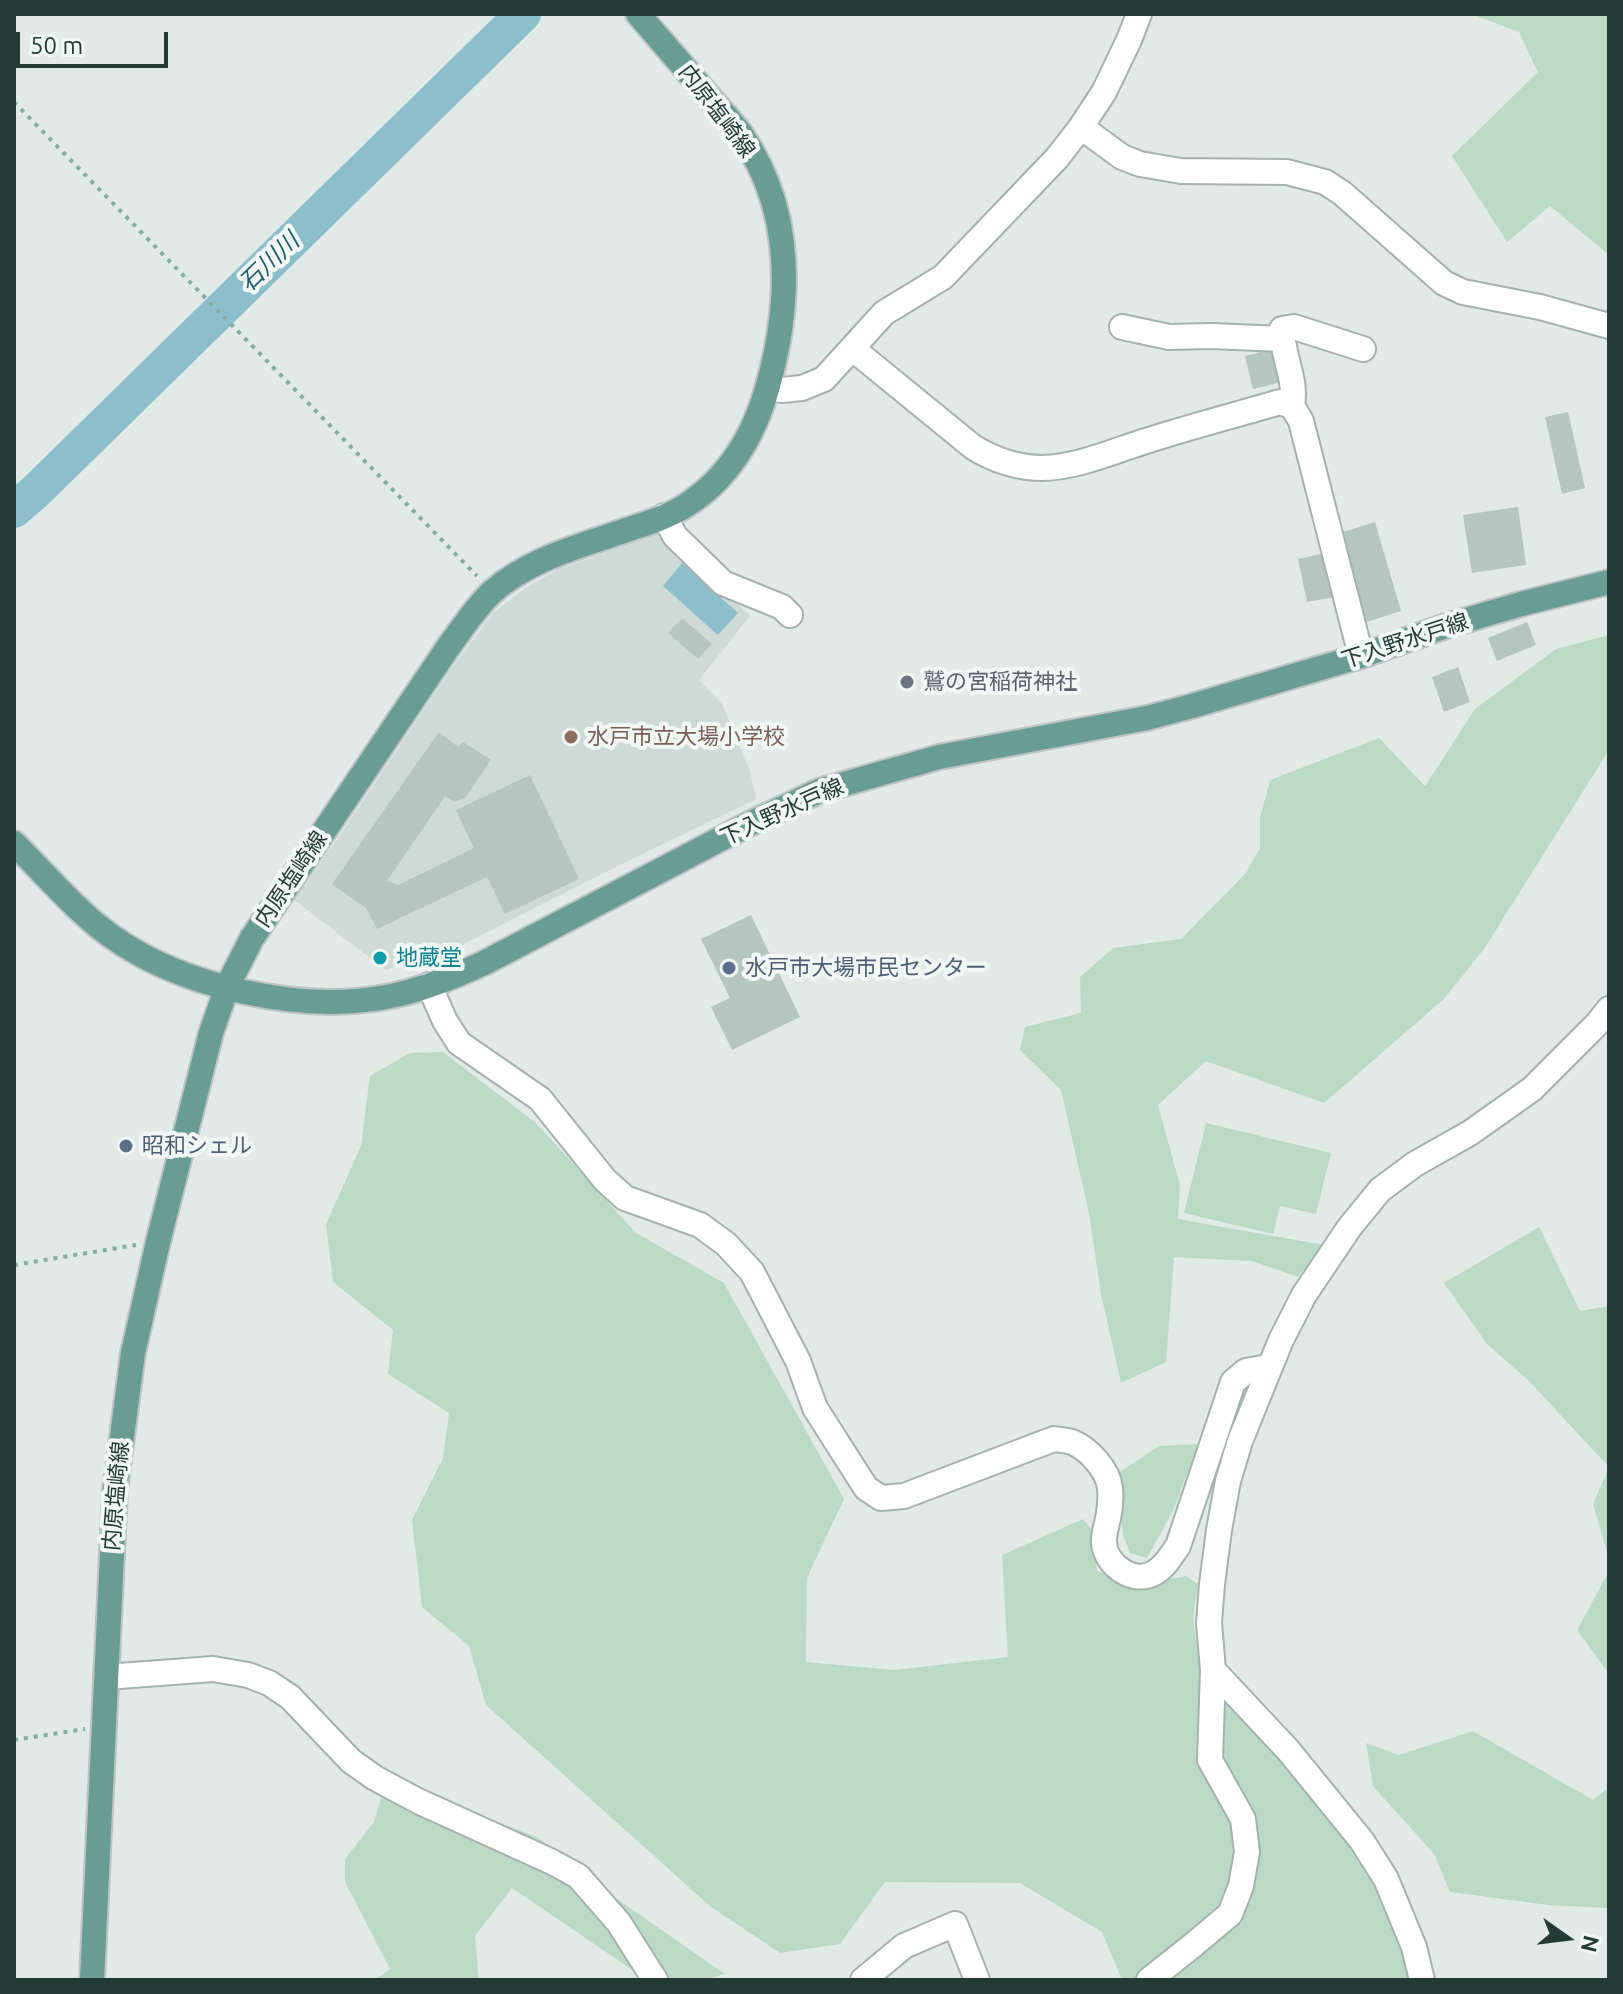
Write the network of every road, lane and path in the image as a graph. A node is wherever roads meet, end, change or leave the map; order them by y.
1 (638, 14) edge
2 (1139, 14) edge
3 (14, 102) edge
4 (1081, 127) junction
5 (1609, 326) edge
6 (1122, 327) dead end
7 (1282, 339) junction
8 (853, 349) junction
9 (1363, 349) dead end
10 (768, 388) junction
11 (1292, 406) junction
12 (664, 516) junction
13 (1609, 582) edge
14 (493, 592) junction
15 (790, 615) dead end
16 (1361, 656) junction
17 (14, 843) edge
18 (429, 985) junction
19 (227, 987) junction
20 (1609, 1009) edge
21 (158, 1242) junction
22 (14, 1265) edge
23 (1268, 1367) junction
24 (1213, 1670) junction
25 (106, 1677) junction
26 (103, 1726) junction
27 (14, 1740) edge
28 (92, 1980) edge
29 (655, 1980) edge
30 (863, 1980) edge
31 (977, 1980) edge
32 (1149, 1980) edge
33 (1422, 1980) edge

1 - 10 main road, 内原塩崎線
2 - 4 street
3 - 14 path
4 - 5 street
4 - 8 street
6 - 7 street
7 - 9 street
7 - 11 street
8 - 10 street
8 - 11 street
10 - 12 main road, 内原塩崎線
11 - 16 street
12 - 14 main road, 内原塩崎線
12 - 15 street
13 - 16 main road, 下入野水戸線
14 - 19 main road, 内原塩崎線
16 - 18 main road, 下入野水戸線
17 - 19 main road, 下入野水戸線
18 - 19 main road, 下入野水戸線
18 - 23 street
19 - 21 main road, 内原塩崎線
20 - 23 street
21 - 22 path
21 - 25 main road, 内原塩崎線
23 - 24 street
24 - 32 street
24 - 33 street
25 - 26 main road, 内原塩崎線
25 - 29 street
26 - 27 path
26 - 28 main road, 内原塩崎線
30 - 31 street

